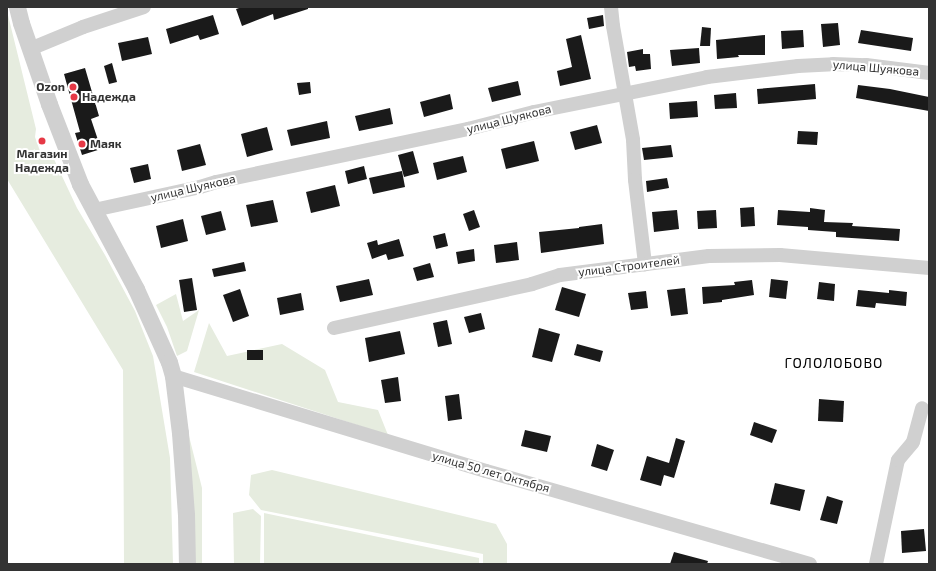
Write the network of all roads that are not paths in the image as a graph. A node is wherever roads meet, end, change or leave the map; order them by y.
1 (17, 7) edge
2 (144, 7) edge
3 (611, 7) edge
4 (30, 50) junction
5 (929, 73) edge
6 (624, 93) junction
7 (94, 210) junction
8 (645, 264) junction
9 (929, 268) edge
10 (334, 328) dead end
11 (173, 376) junction
12 (922, 408) dead end
13 (187, 564) edge
14 (810, 564) edge
15 (876, 564) edge

1 - 4 street
2 - 4 street
3 - 6 street
4 - 7 street
5 - 6 street, улица Шуякова
6 - 7 street, улица Шуякова
6 - 8 street
7 - 11 street
8 - 9 street, улица Строителей
8 - 10 street, улица Строителей
11 - 13 street
11 - 14 street, улица 50 лет Октября
12 - 15 street

